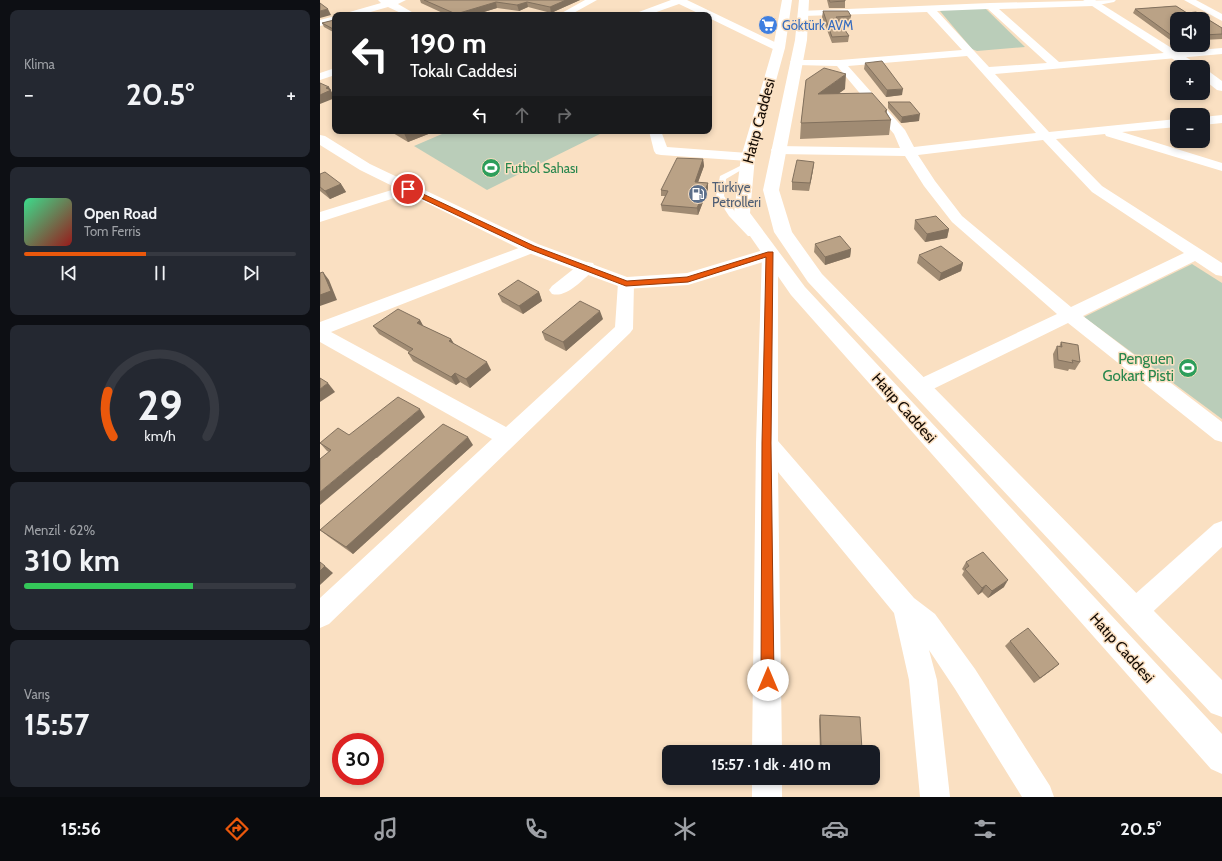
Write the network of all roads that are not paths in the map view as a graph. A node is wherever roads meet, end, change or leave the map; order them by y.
1 (401, 0) edge
2 (592, 0) edge
3 (680, 0) edge
4 (1110, 0) edge
5 (1189, 0) edge
6 (385, 2) edge
7 (1090, 2) edge
8 (798, 4) edge
9 (990, 6) junction
10 (930, 8) junction
11 (357, 12) edge
12 (406, 12) edge
13 (569, 12) edge
14 (647, 12) edge
15 (705, 12) edge
16 (712, 16) edge
17 (1222, 18) edge
18 (332, 20) edge
19 (320, 23) edge
20 (779, 48) junction
21 (1222, 51) edge
22 (970, 53) junction
23 (1174, 55) junction
24 (1182, 60) edge
25 (796, 62) junction
26 (840, 63) junction
27 (1056, 66) junction
28 (986, 71) junction
29 (332, 72) edge
30 (320, 77) edge
31 (1210, 78) edge
32 (1222, 87) edge
33 (1222, 119) edge
34 (1210, 120) edge
35 (1170, 124) edge
36 (1102, 131) junction
37 (656, 134) edge
38 (1046, 136) junction
39 (320, 139) edge
40 (778, 150) junction
41 (909, 152) junction
42 (747, 161) junction
43 (1222, 167) edge
44 (408, 189) junction
45 (320, 217) edge
46 (532, 248) junction
47 (792, 248) junction
48 (770, 254) junction
49 (1196, 254) junction
50 (587, 268) junction
51 (1222, 271) edge
52 (626, 283) junction
53 (558, 290) dead end
54 (1070, 315) junction
55 (320, 329) edge
56 (320, 334) edge
57 (920, 386) junction
58 (1222, 434) edge
59 (508, 438) junction
60 (766, 443) junction
61 (1222, 532) edge
62 (905, 607) junction
63 (1134, 612) junction
64 (320, 615) edge
65 (1222, 702) edge
66 (767, 745) edge
67 (1222, 758) edge
68 (767, 785) edge
69 (767, 797) edge
70 (935, 797) edge
71 (1039, 797) edge

1 - 6 street
2 - 13 street
3 - 14 street
3 - 15 street
4 - 7 street
5 - 17 street
6 - 11 street
6 - 12 street
7 - 9 street
7 - 23 main road
8 - 10 street
8 - 20 main road, Hatıp Caddesi
8 - 25 main road, Hatıp Caddesi
9 - 10 street
9 - 27 street
10 - 22 street
16 - 20 street
18 - 19 street
20 - 42 main road, Hatıp Caddesi
21 - 23 street
22 - 26 street
22 - 28 street
23 - 24 main road
23 - 27 street
25 - 26 street
25 - 40 main road, Hatıp Caddesi
26 - 41 street
27 - 28 street
28 - 38 street
29 - 30 street
31 - 32 main road
33 - 34 street
35 - 36 street
36 - 38 street
36 - 43 street
37 - 42 street
38 - 41 street
38 - 49 street
39 - 44 main road
40 - 41 street
40 - 47 main road, Hatıp Caddesi
41 - 54 street
42 - 48 main road, Hatıp Caddesi
44 - 45 street
44 - 46 main road
46 - 50 main road
46 - 55 street
47 - 48 main road
47 - 57 main road, Hatıp Caddesi
48 - 52 main road
48 - 60 street
48 - 67 main road, Hatıp Caddesi
49 - 51 street
49 - 54 street
50 - 52 main road
50 - 53 street
52 - 59 street
54 - 57 street
54 - 58 street
56 - 59 street
57 - 63 main road, Hatıp Caddesi
59 - 64 street
60 - 62 street
60 - 66 street
61 - 63 street
62 - 70 street
62 - 71 street
63 - 65 main road, Hatıp Caddesi
68 - 69 street

